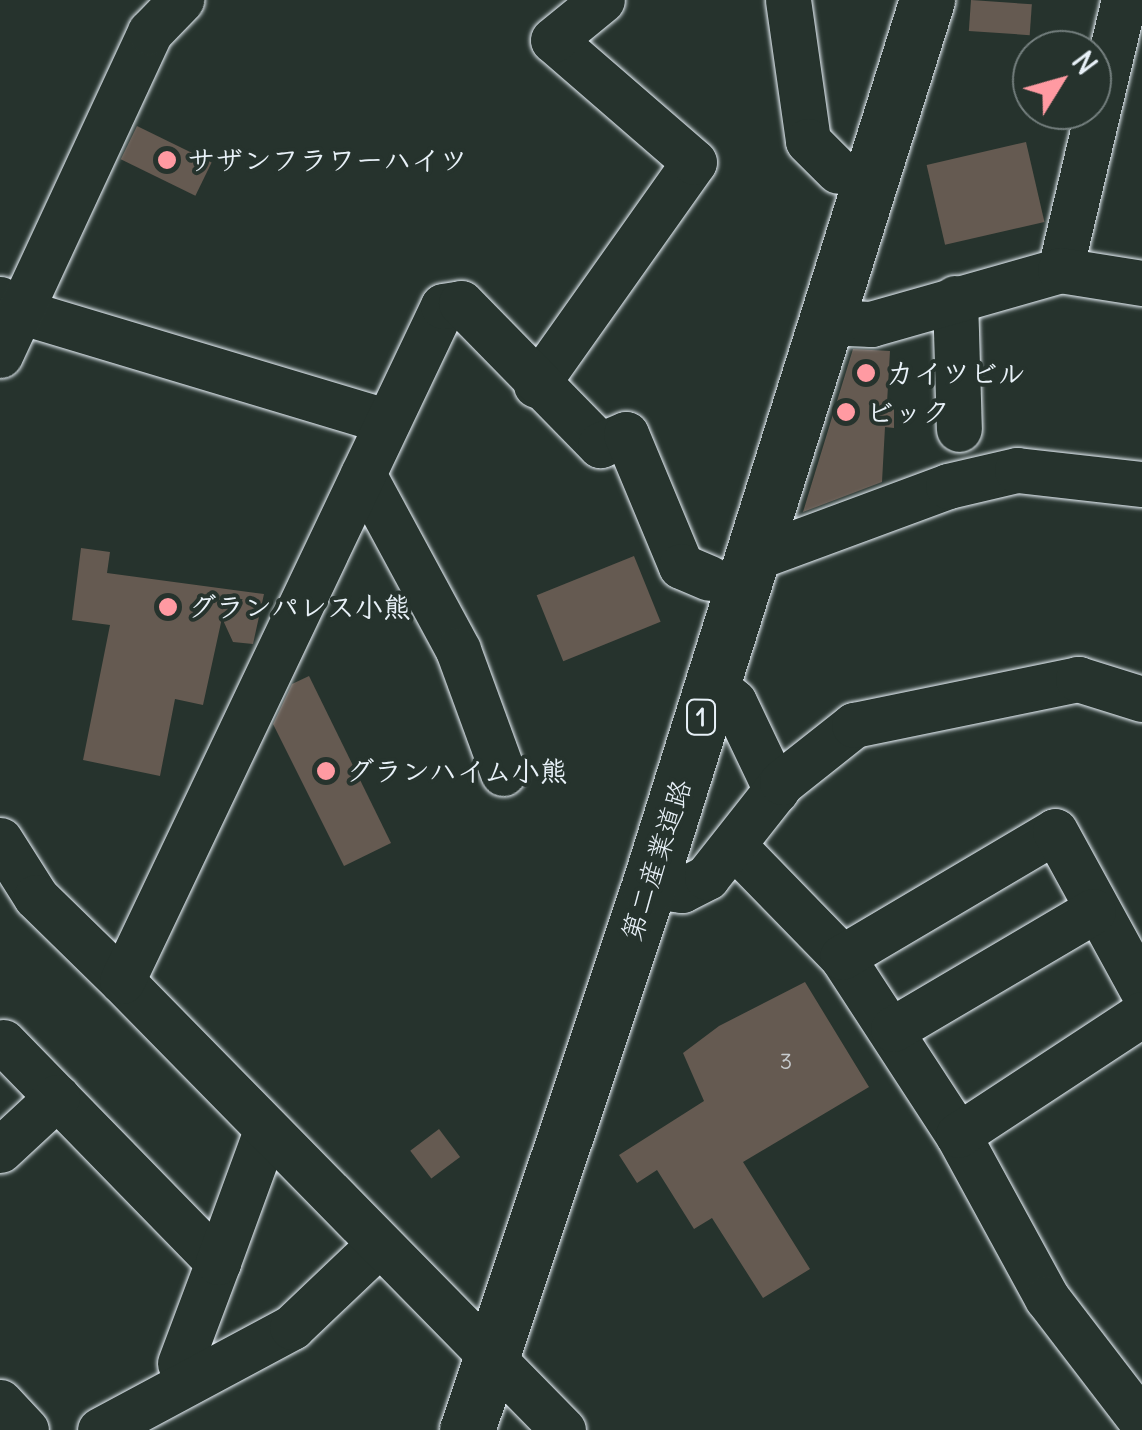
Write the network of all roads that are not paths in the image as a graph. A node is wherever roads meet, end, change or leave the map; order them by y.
1 (181, 0) edge
2 (602, 0) edge
3 (788, 0) edge
4 (892, 0) edge
5 (927, 0) edge
6 (1124, 0) edge
7 (838, 171) junction
8 (1060, 270) junction
9 (1142, 283) edge
10 (956, 298) junction
11 (10, 305) edge
12 (825, 322) junction
13 (0, 354) edge
14 (536, 386) junction
15 (384, 421) junction
16 (959, 429) dead end
17 (363, 474) junction
18 (1142, 484) edge
19 (730, 568) junction
20 (712, 683) junction
21 (1142, 700) edge
22 (502, 773) dead end
23 (776, 790) junction
24 (0, 840) edge
25 (735, 847) junction
26 (648, 886) junction
27 (1093, 911) junction
28 (842, 957) junction
29 (122, 981) junction
30 (1142, 990) edge
31 (1142, 1014) edge
32 (893, 1028) junction
33 (4, 1042) dead end
34 (56, 1096) junction
35 (266, 1132) junction
36 (958, 1135) junction
37 (0, 1150) edge
38 (378, 1245) junction
39 (218, 1262) junction
40 (482, 1349) junction
41 (180, 1364) dead end
42 (0, 1402) edge
43 (1142, 1422) edge
44 (26, 1430) edge
45 (100, 1430) edge
46 (433, 1430) edge
47 (467, 1430) edge
48 (563, 1430) edge

1 - 11 street
2 - 14 street
3 - 7 street
4 - 7 main road, 第二産業道路 / 1
5 - 12 main road, 第二産業道路 / 1
6 - 8 street
7 - 19 main road, 第二産業道路 / 1
8 - 9 street
8 - 10 street
10 - 12 street
10 - 16 street
11 - 13 street
11 - 15 street
12 - 19 main road, 第二産業道路 / 1
14 - 15 street
14 - 19 street
15 - 17 street
17 - 22 street
17 - 29 street
18 - 19 street
19 - 20 main road, 第二産業道路 / 1
19 - 40 main road, 第二産業道路 / 1
20 - 23 street
20 - 26 main road, 第二産業道路 / 1
21 - 23 street
23 - 25 street
24 - 29 street
25 - 26 street
25 - 28 street
26 - 40 main road, 第二産業道路 / 1
27 - 28 street
27 - 30 street
27 - 32 street
28 - 32 street
29 - 35 street
31 - 36 street
32 - 36 street
33 - 34 street
34 - 37 street
34 - 39 street
35 - 38 street
35 - 39 street
36 - 43 street
38 - 40 street
38 - 45 street
39 - 41 street
40 - 46 main road, 第二産業道路 / 1
40 - 47 main road, 第二産業道路 / 1
40 - 48 street
42 - 44 street

